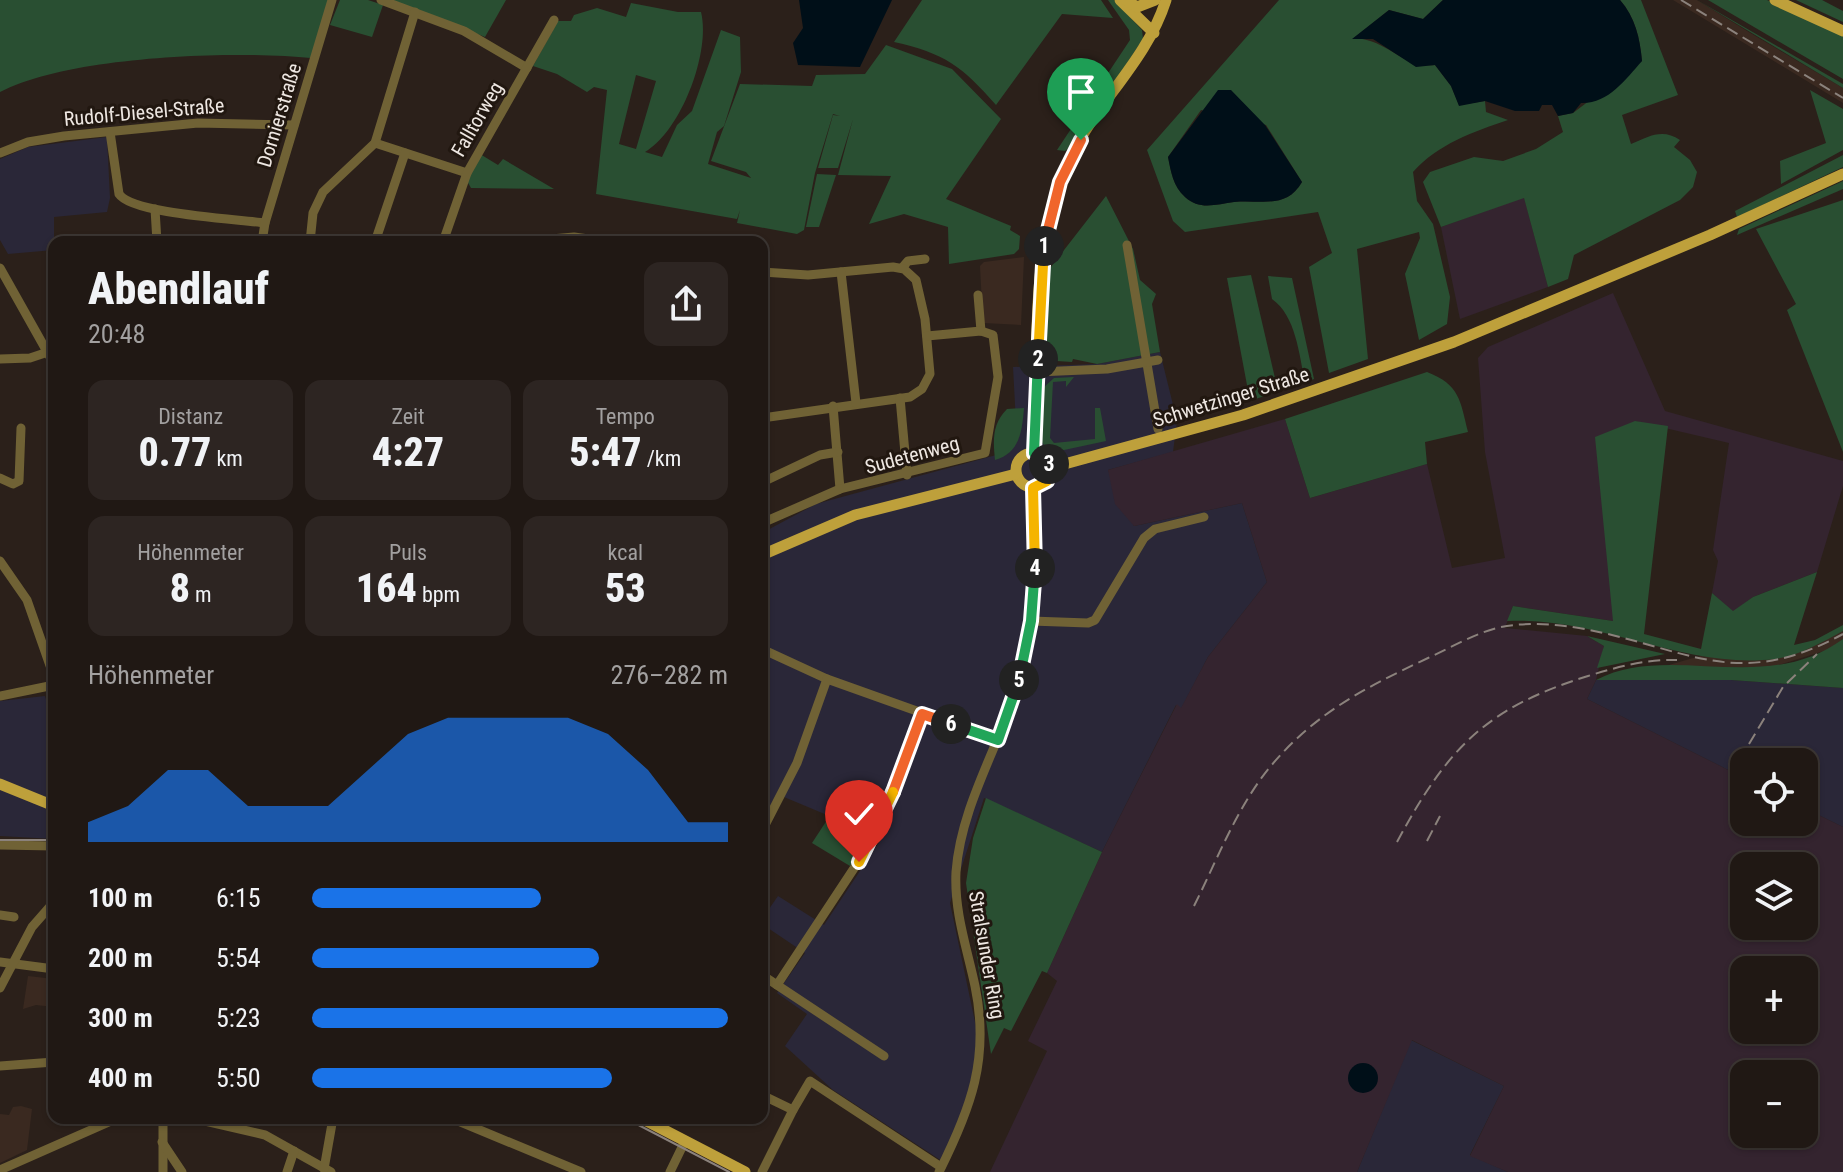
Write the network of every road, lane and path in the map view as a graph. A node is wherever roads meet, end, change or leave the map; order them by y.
1 (332, 0) edge
2 (381, 0) edge
3 (1120, 0) edge
4 (1155, 0) edge
5 (1166, 0) edge
6 (1775, 0) edge
7 (1132, 3) edge
8 (415, 12) junction
9 (554, 20) dead end
10 (1156, 29) junction
11 (1843, 31) edge
12 (527, 68) junction
13 (294, 125) junction
14 (110, 132) junction
15 (375, 143) junction
16 (0, 153) edge
17 (405, 153) junction
18 (467, 173) junction
19 (1843, 174) edge
20 (155, 209) junction
21 (265, 223) junction
22 (157, 236) edge
23 (263, 236) edge
24 (311, 236) edge
25 (377, 236) edge
26 (445, 236) edge
27 (1127, 245) dead end
28 (925, 259) dead end
29 (0, 268) edge
30 (902, 268) junction
31 (841, 272) junction
32 (768, 273) edge
33 (978, 295) dead end
34 (981, 331) junction
35 (927, 336) junction
36 (48, 351) edge
37 (48, 358) edge
38 (0, 359) edge
39 (1158, 360) dead end
40 (1146, 361) junction
41 (1037, 372) junction
42 (900, 398) junction
43 (856, 403) junction
44 (833, 406) junction
45 (768, 417) edge
46 (21, 428) dead end
47 (1158, 429) dead end
48 (838, 452) junction
49 (1034, 453) junction
50 (1050, 468) junction
51 (1016, 474) junction
52 (907, 475) junction
53 (0, 478) edge
54 (768, 480) edge
55 (1033, 488) junction
56 (840, 489) junction
57 (1204, 517) dead end
58 (768, 520) edge
59 (768, 552) edge
60 (0, 561) edge
61 (1031, 621) junction
62 (768, 653) edge
63 (48, 660) edge
64 (827, 679) junction
65 (48, 686) edge
66 (0, 696) edge
67 (922, 714) junction
68 (998, 740) junction
69 (0, 784) edge
70 (48, 804) edge
71 (768, 819) edge
72 (0, 845) edge
73 (48, 846) edge
74 (48, 909) edge
75 (0, 915) edge
76 (14, 917) dead end
77 (0, 962) edge
78 (13, 965) junction
79 (48, 968) edge
80 (768, 979) edge
81 (777, 985) junction
82 (0, 988) edge
83 (884, 1056) dead end
84 (48, 1062) edge
85 (0, 1066) edge
86 (768, 1098) edge
87 (793, 1110) junction
88 (104, 1124) edge
89 (163, 1124) edge
90 (218, 1124) edge
91 (332, 1124) edge
92 (465, 1124) edge
93 (652, 1124) edge
94 (685, 1141) junction
95 (162, 1142) junction
96 (294, 1151) junction
97 (940, 1169) edge
98 (0, 1170) edge
99 (328, 1171) edge
100 (163, 1172) edge
101 (182, 1172) edge
102 (287, 1172) edge
103 (581, 1172) edge
104 (670, 1172) edge
105 (745, 1172) edge
106 (762, 1172) edge

1 - 13 street, Dornierstraße
2 - 8 street
3 - 10 main road
4 - 7 main road
5 - 10 main road
6 - 11 main road
7 - 10 main road
8 - 12 street
8 - 15 street
9 - 12 street, Falltorweg
10 - 41 main road
12 - 18 street, Falltorweg
13 - 14 street, Rudolf-Diesel-Straße
13 - 21 street, Dornierstraße
14 - 16 street, Rudolf-Diesel-Straße
14 - 20 street
15 - 17 street
15 - 24 street
17 - 18 street
17 - 25 street
18 - 26 street, Falltorweg
19 - 50 main road, Schwetzinger Straße
20 - 21 street
20 - 22 street
21 - 23 street, Dornierstraße
27 - 40 street
28 - 30 street
29 - 36 street
30 - 31 street
30 - 35 street
31 - 32 street
31 - 43 street
33 - 34 street
34 - 35 street
34 - 52 street, Sudetenweg
35 - 42 street
37 - 38 street
39 - 40 street
40 - 41 street
40 - 47 street
41 - 49 main road
42 - 43 street
42 - 52 street
43 - 44 street
44 - 45 street
44 - 48 street
46 - 53 street
48 - 54 street
48 - 56 street
49 - 50 main road
49 - 51 main road
50 - 55 main road
51 - 55 main road
51 - 59 main road
52 - 56 street, Sudetenweg
55 - 61 street, Stralsunder Ring
56 - 58 street, Sudetenweg
57 - 61 street
60 - 63 street
61 - 68 street, Stralsunder Ring
62 - 64 street
64 - 67 street
64 - 71 street
65 - 66 street
67 - 68 street
67 - 81 street
68 - 97 street, Stralsunder Ring
69 - 70 main road
72 - 73 street
74 - 78 street
75 - 76 street
77 - 78 street
78 - 79 street
78 - 82 street
80 - 81 street
81 - 83 street
84 - 85 street
86 - 87 street
87 - 97 street
87 - 106 street
88 - 98 street
89 - 95 street
90 - 96 street
91 - 99 street
92 - 103 street
93 - 94 main road
94 - 104 street
94 - 105 main road
95 - 100 street
95 - 101 street
96 - 99 street
96 - 102 street

